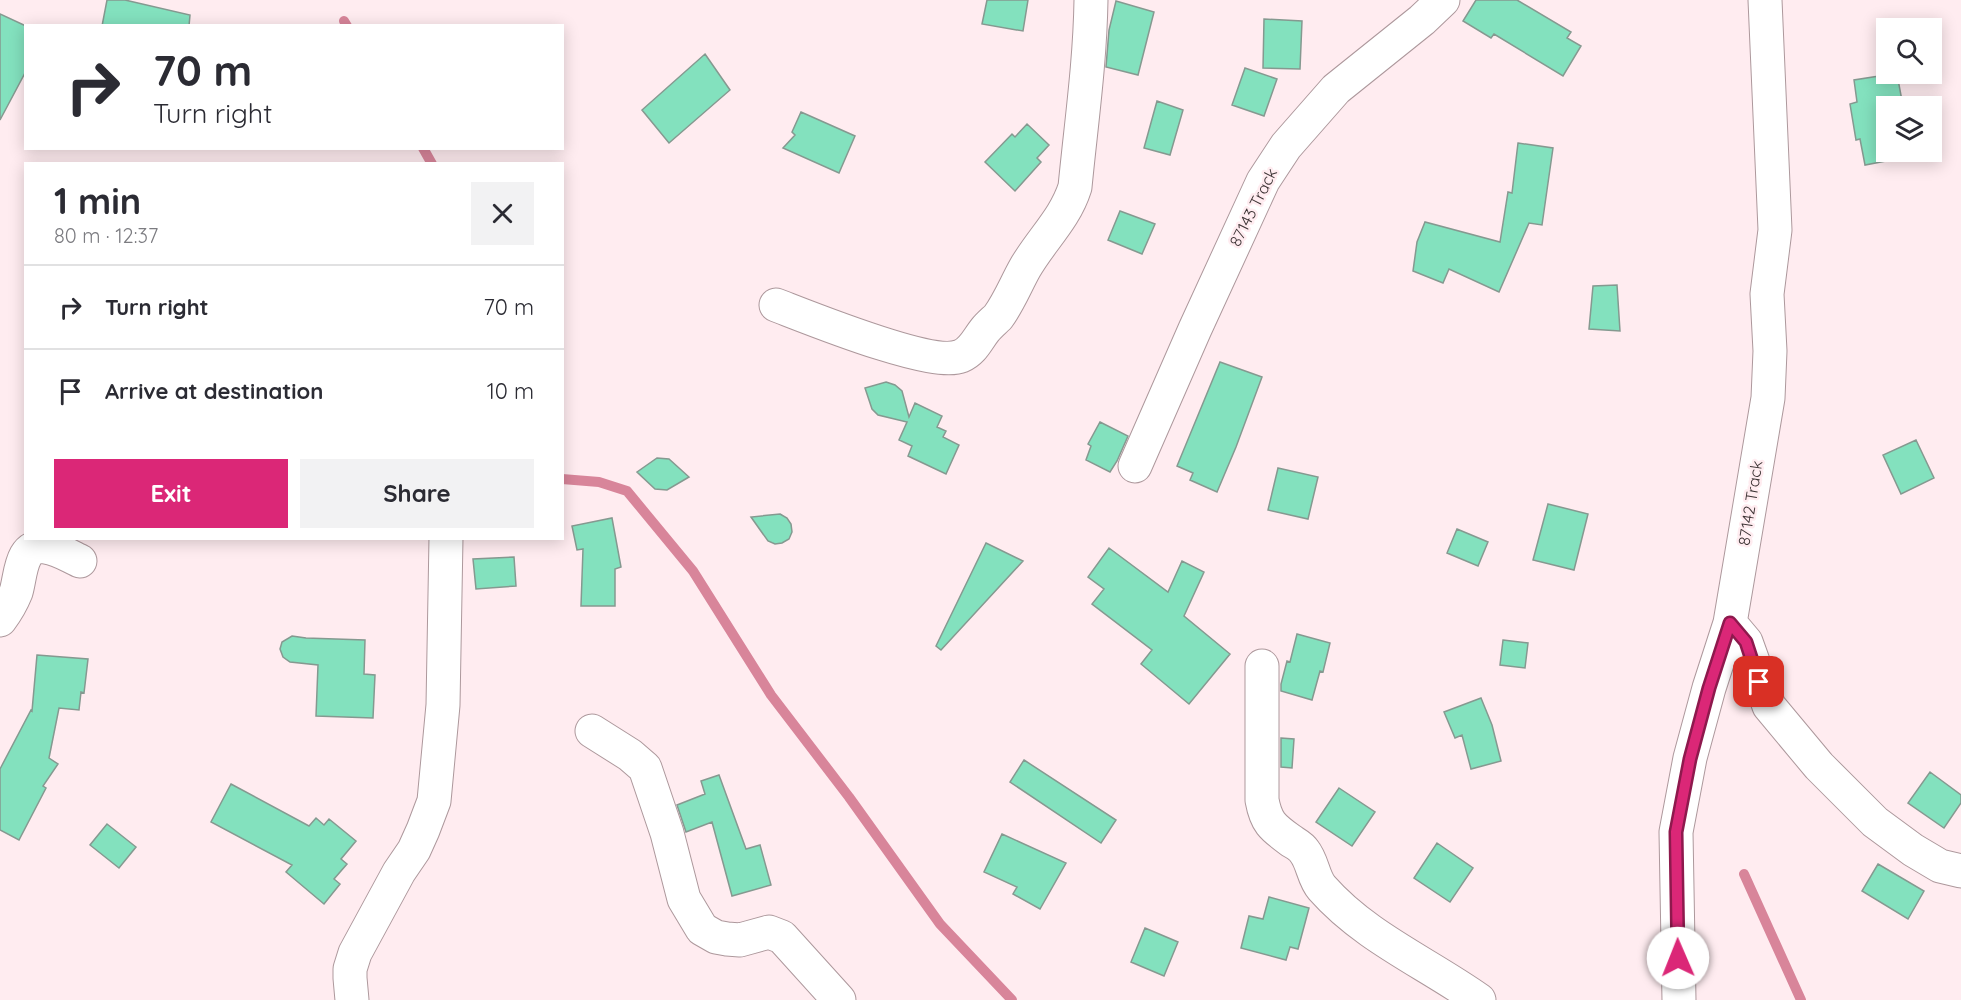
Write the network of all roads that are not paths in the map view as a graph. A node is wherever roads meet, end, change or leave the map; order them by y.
1 (1091, 0) edge
2 (1443, 0) edge
3 (1765, 0) edge
4 (776, 305) dead end
5 (1135, 466) dead end
6 (446, 540) edge
7 (80, 561) dead end
8 (0, 620) edge
9 (1730, 623) junction
10 (1262, 666) dead end
11 (592, 731) dead end
12 (1961, 871) edge
13 (352, 1000) edge
14 (839, 1000) edge
15 (1479, 1000) edge
16 (1679, 1000) edge

1 - 4 street
2 - 5 street, 87143 Track
3 - 9 street, 87142 Track
6 - 13 street
7 - 8 street
9 - 12 street
9 - 16 street, 87142 Track
10 - 15 street
11 - 14 street

